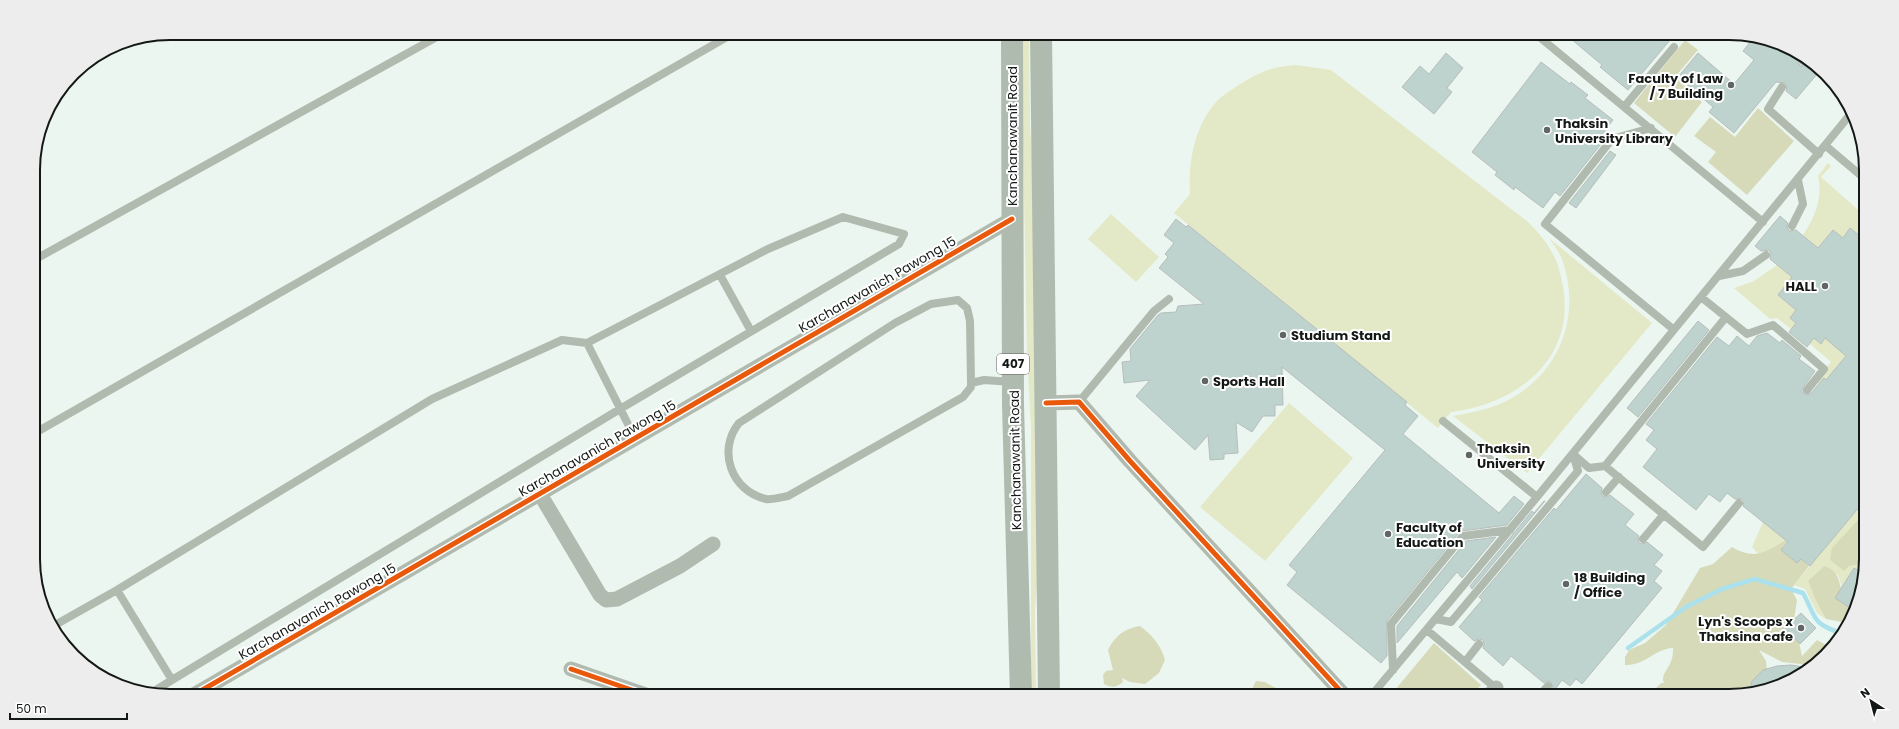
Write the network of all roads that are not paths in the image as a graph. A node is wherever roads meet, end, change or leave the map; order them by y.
1 (431, 40) edge
2 (722, 40) edge
3 (1012, 40) edge
4 (1041, 40) edge
5 (1542, 40) edge
6 (1674, 47) dead end
7 (1782, 87) dead end
8 (1624, 107) junction
9 (1848, 117) edge
10 (1651, 128) junction
11 (1826, 146) junction
12 (1819, 154) junction
13 (1859, 174) edge
14 (1798, 180) junction
15 (1012, 219) junction
16 (1763, 222) junction
17 (1792, 226) dead end
18 (1766, 255) dead end
19 (40, 257) edge
20 (720, 275) junction
21 (1719, 276) junction
22 (1701, 297) junction
23 (1169, 299) dead end
24 (1726, 318) junction
25 (1673, 330) junction
26 (751, 331) junction
27 (587, 343) junction
28 (971, 382) junction
29 (1013, 382) junction
30 (1807, 390) dead end
31 (1079, 402) junction
32 (1046, 403) junction
33 (620, 409) junction
34 (1443, 422) dead end
35 (40, 430) edge
36 (635, 438) junction
37 (1573, 454) junction
38 (1605, 466) junction
39 (1619, 477) junction
40 (1606, 492) dead end
41 (540, 494) junction
42 (1537, 497) junction
43 (1739, 503) dead end
44 (1664, 514) junction
45 (1510, 530) junction
46 (1643, 539) dead end
47 (713, 544) dead end
48 (117, 590) junction
49 (1436, 619) junction
50 (58, 624) edge
51 (1427, 630) junction
52 (1478, 644) dead end
53 (1047, 645) junction
54 (1464, 662) junction
55 (571, 669) dead end
56 (1393, 670) junction
57 (172, 680) junction
58 (1548, 686) dead end
59 (158, 689) edge
60 (204, 689) edge
61 (628, 689) edge
62 (1021, 689) edge
63 (1049, 689) edge
64 (1061, 689) edge
65 (1339, 689) edge
66 (1377, 689) edge
67 (1493, 689) edge
68 (1545, 689) edge

1 - 19 lane
2 - 35 lane
3 - 15 main road, Kanchanawanit Road / 407
4 - 32 main road, 407
5 - 8 lane
6 - 8 lane
7 - 12 lane
8 - 10 lane
9 - 11 lane
10 - 16 lane
10 - 25 lane
11 - 12 lane
11 - 13 lane
12 - 14 lane
14 - 16 lane
14 - 17 lane
15 - 29 main road, Kanchanawanit Road / 407
15 - 36 street, Karchanavanich Pawong 15
16 - 21 lane
18 - 21 lane
20 - 26 lane
20 - 26 lane
20 - 27 lane
21 - 22 lane
22 - 24 lane
22 - 25 lane
23 - 31 lane
24 - 30 lane
24 - 38 lane
25 - 37 lane
26 - 33 lane
27 - 33 lane
27 - 48 lane
28 - 28 lane
28 - 29 lane
29 - 62 main road, Kanchanawanit Road / 407
31 - 32 street
31 - 65 street
32 - 53 main road, 407
33 - 36 lane
33 - 57 lane
34 - 42 lane
36 - 41 street, Karchanavanich Pawong 15
37 - 38 lane
37 - 42 lane
37 - 49 lane
38 - 39 lane
39 - 40 lane
39 - 44 lane
41 - 47 street
41 - 60 street, Karchanavanich Pawong 15
42 - 45 lane
43 - 44 lane
44 - 46 lane
45 - 49 lane
45 - 56 lane
48 - 50 lane
48 - 57 lane
49 - 51 lane
51 - 54 lane
51 - 56 lane
52 - 54 lane
53 - 63 main road, 407
53 - 64 main road
54 - 67 lane
55 - 61 street
56 - 66 lane
57 - 59 lane
58 - 68 lane

